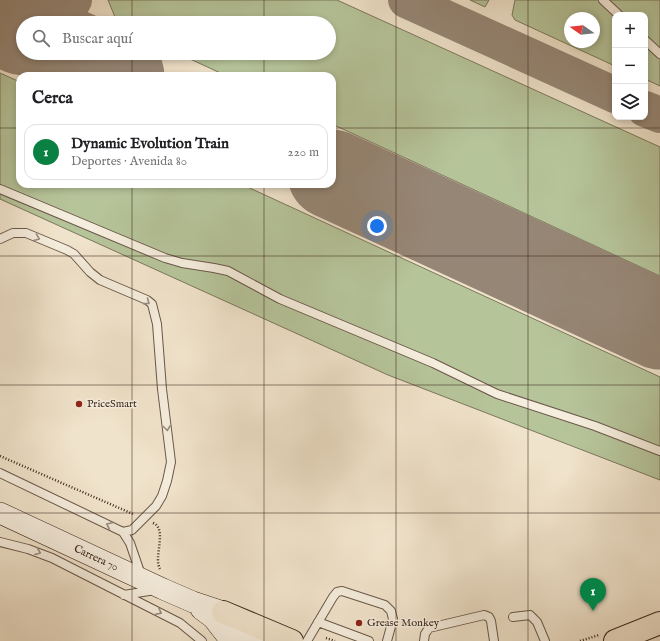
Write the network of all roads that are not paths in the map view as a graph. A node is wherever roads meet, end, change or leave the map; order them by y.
1 (603, 0) edge
2 (615, 12) edge
3 (648, 43) edge
4 (660, 54) edge
5 (0, 188) edge
6 (0, 239) edge
7 (660, 451) edge
8 (0, 473) edge
9 (0, 513) edge
10 (123, 532) junction
11 (0, 542) edge
12 (142, 579) junction
13 (163, 589) junction
14 (124, 595) junction
15 (193, 602) junction
16 (223, 612) junction
17 (513, 617) dead end
18 (318, 622) junction
19 (660, 624) edge
20 (202, 641) edge
21 (231, 641) edge
22 (255, 641) edge
23 (292, 641) edge
24 (307, 641) edge
25 (369, 641) edge
26 (387, 641) edge
27 (424, 641) edge
28 (494, 641) edge
29 (545, 641) edge
30 (615, 641) edge

1 - 2 lane
3 - 4 lane
5 - 7 lane
6 -> 10 lane
10 -> 8 lane
9 - 12 main road, Carrera 70
10 - 12 lane
11 -> 14 lane
12 - 13 main road, Carrera 70
13 - 14 lane
13 - 15 main road, Carrera 70
14 -> 20 lane
15 - 16 main road, Carrera 70
15 - 21 main road, Carrera 70
16 - 22 main road, Carrera 70
16 - 23 main road
17 - 29 lane
18 - 24 lane
18 - 25 lane
18 - 26 lane
19 - 30 main road
27 - 28 lane

